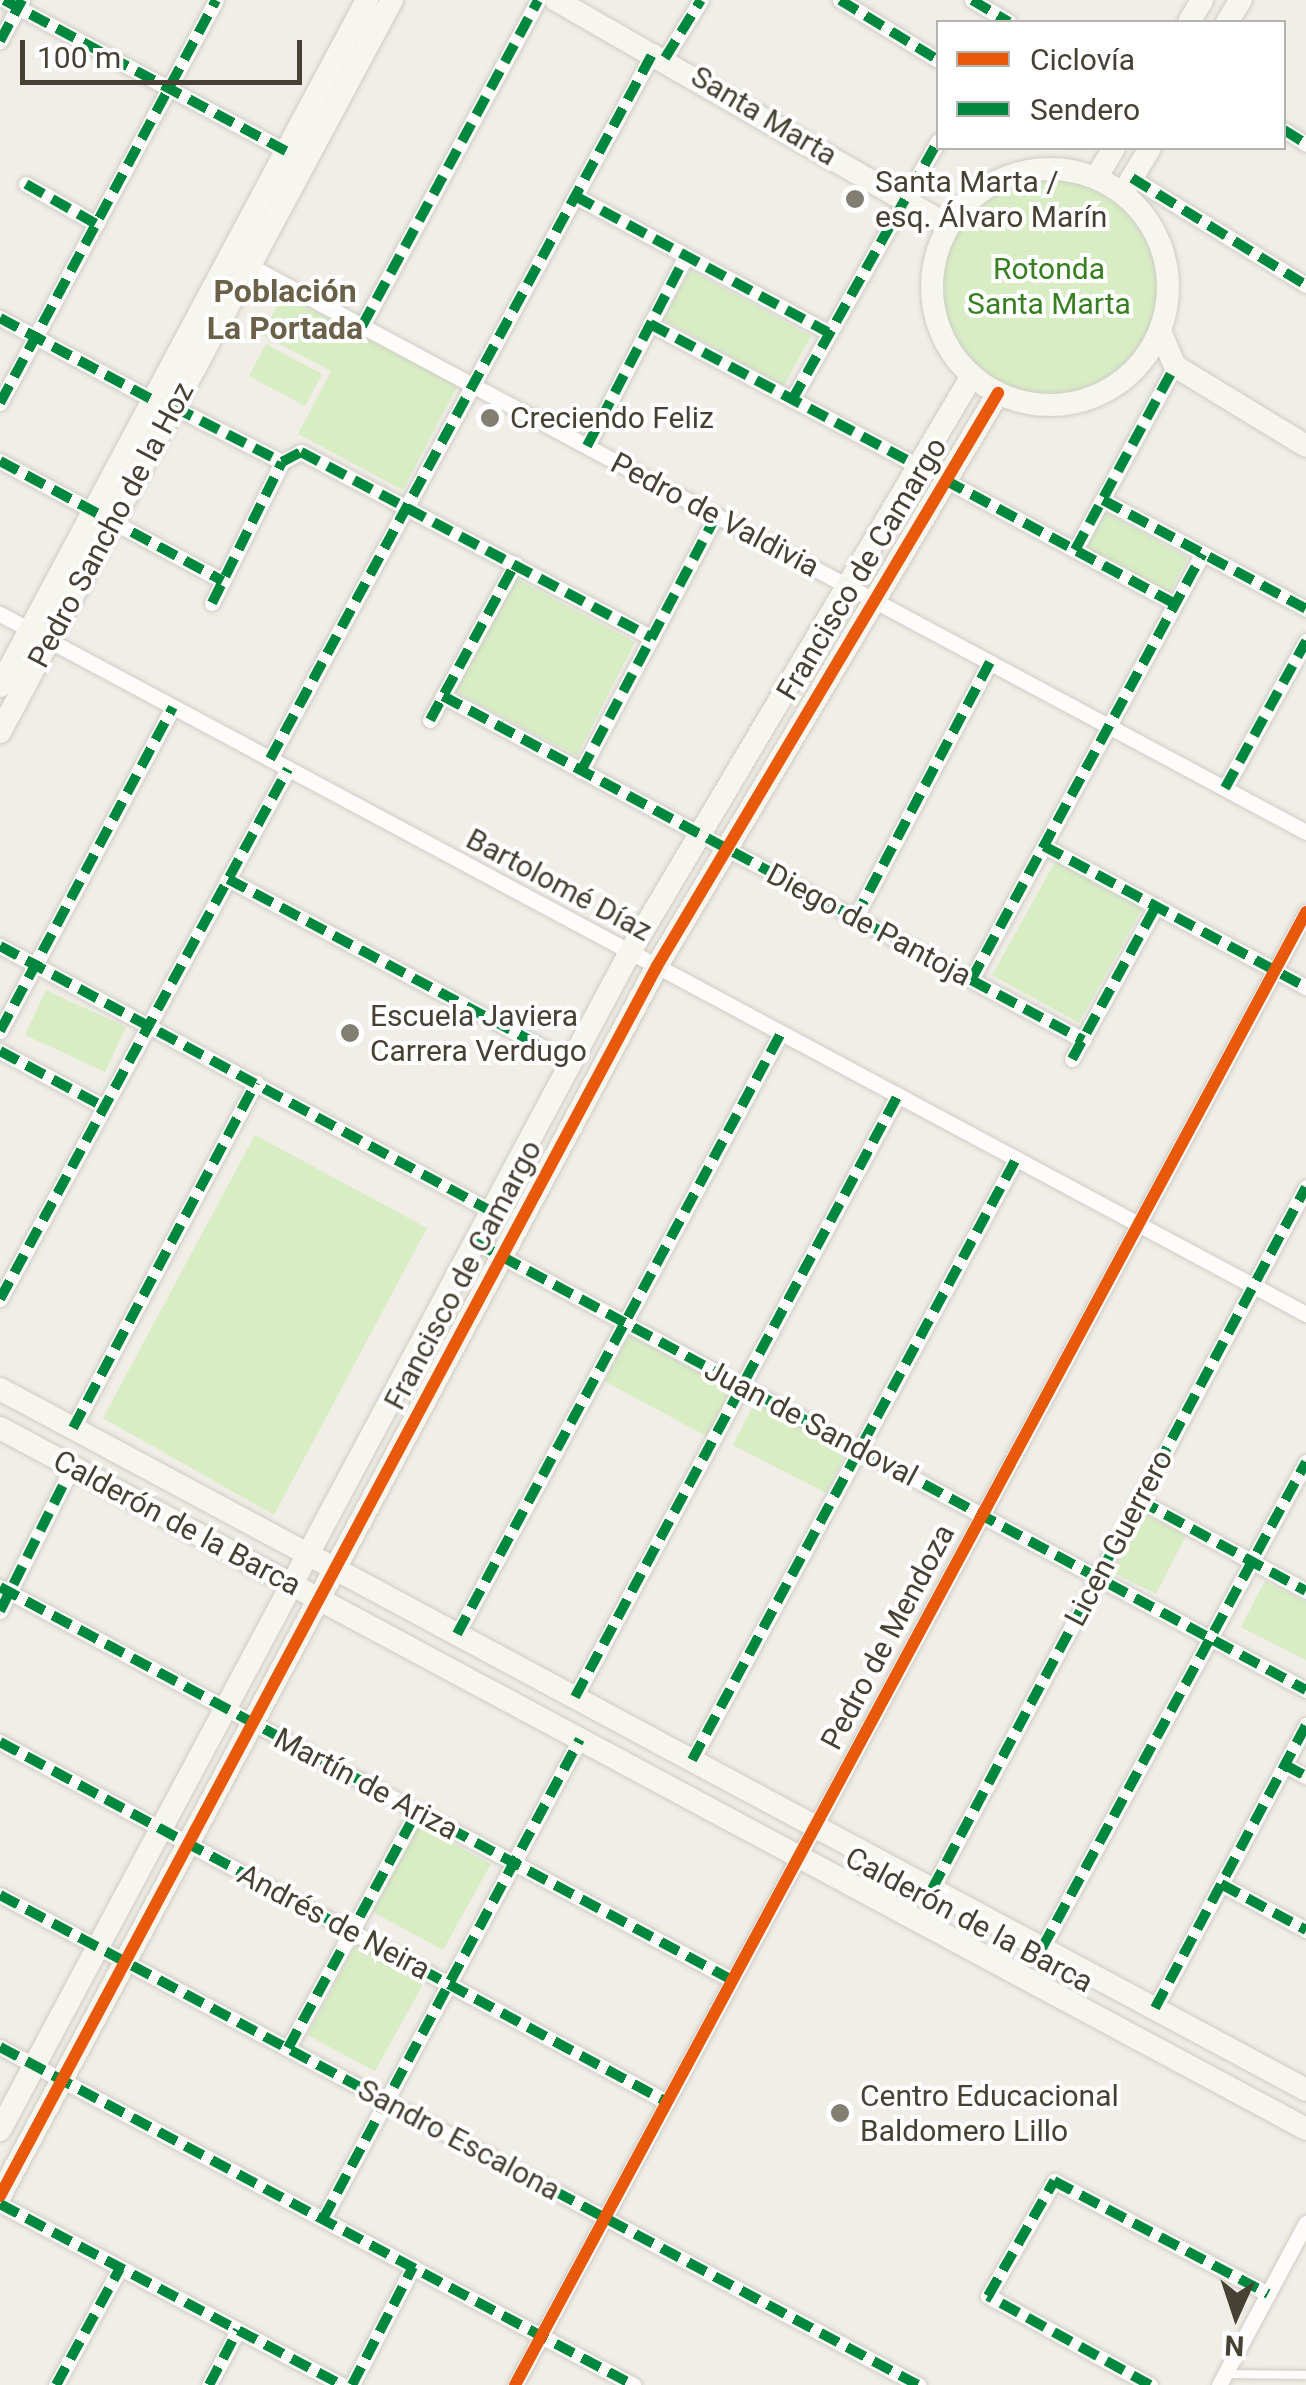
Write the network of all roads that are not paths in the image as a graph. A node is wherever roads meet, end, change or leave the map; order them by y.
1 (216, 0) edge
2 (368, 0) edge
3 (392, 0) edge
4 (538, 0) edge
5 (556, 0) edge
6 (701, 0) edge
7 (840, 0) edge
8 (972, 0) edge
9 (15, 2) edge
10 (577, 3) edge
11 (1006, 20) edge
12 (0, 41) edge
13 (659, 54) junction
14 (936, 59) edge
15 (169, 88) junction
16 (936, 144) edge
17 (1113, 150) edge
18 (1149, 150) edge
19 (286, 151) junction
20 (1096, 178) junction
21 (26, 184) dead end
22 (1127, 185) junction
23 (575, 196) junction
24 (903, 199) junction
25 (96, 224) junction
26 (948, 226) junction
27 (686, 256) junction
28 (240, 261) junction
29 (1306, 284) edge
30 (0, 318) edge
31 (650, 324) junction
32 (362, 326) junction
33 (1160, 331) junction
34 (828, 332) junction
35 (36, 337) junction
36 (1140, 364) junction
37 (1176, 366) junction
38 (972, 376) junction
39 (472, 385) junction
40 (998, 394) junction
41 (792, 400) junction
42 (0, 403) edge
43 (164, 404) junction
44 (587, 446) junction
45 (1306, 446) edge
46 (0, 461) edge
47 (282, 462) junction
48 (918, 466) junction
49 (945, 480) junction
50 (1102, 500) junction
51 (407, 506) junction
52 (104, 516) junction
53 (716, 516) junction
54 (1075, 550) junction
55 (1202, 554) junction
56 (515, 564) junction
57 (223, 580) junction
58 (848, 586) junction
59 (872, 599) junction
60 (212, 603) dead end
61 (1175, 604) junction
62 (1306, 610) edge
63 (0, 614) edge
64 (40, 636) junction
65 (652, 638) junction
66 (1306, 642) edge
67 (990, 662) junction
68 (0, 686) edge
69 (443, 696) junction
70 (173, 707) junction
71 (430, 720) dead end
72 (1108, 726) junction
73 (0, 732) edge
74 (270, 759) junction
75 (288, 769) junction
76 (581, 771) junction
77 (1225, 788) junction
78 (1306, 832) edge
79 (696, 834) junction
80 (1044, 846) junction
81 (723, 848) junction
82 (228, 879) junction
83 (1156, 906) junction
84 (1306, 912) edge
85 (855, 918) junction
86 (0, 946) edge
87 (630, 952) junction
88 (35, 965) junction
89 (657, 966) junction
90 (1275, 970) junction
91 (971, 980) junction
92 (1306, 987) edge
93 (149, 1026) junction
94 (0, 1030) edge
95 (782, 1033) junction
96 (1083, 1040) junction
97 (0, 1051) edge
98 (1072, 1059) dead end
99 (571, 1062) junction
100 (256, 1083) junction
101 (898, 1095) junction
102 (104, 1107) junction
103 (1016, 1158) junction
104 (1306, 1187) edge
105 (491, 1211) junction
106 (1138, 1224) junction
107 (475, 1242) junction
108 (502, 1256) junction
109 (1254, 1286) junction
110 (0, 1300) edge
111 (1306, 1314) edge
112 (625, 1322) junction
113 (742, 1386) junction
114 (0, 1389) edge
115 (0, 1428) edge
116 (73, 1428) junction
117 (860, 1449) junction
118 (1306, 1462) edge
119 (72, 1467) junction
120 (1138, 1500) junction
121 (982, 1515) junction
122 (308, 1554) junction
123 (1252, 1561) junction
124 (335, 1569) junction
125 (1097, 1577) junction
126 (292, 1584) junction
127 (5, 1590) edge
128 (1306, 1590) edge
129 (319, 1599) junction
130 (0, 1611) edge
131 (456, 1634) junction
132 (1210, 1638) junction
133 (1306, 1690) edge
134 (575, 1697) junction
135 (226, 1708) junction
136 (252, 1723) junction
137 (1306, 1725) edge
138 (580, 1739) junction
139 (0, 1742) edge
140 (692, 1760) junction
141 (1285, 1765) junction
142 (1306, 1776) edge
143 (417, 1811) junction
144 (815, 1826) junction
145 (161, 1829) junction
146 (188, 1843) junction
147 (799, 1856) junction
148 (513, 1863) junction
149 (1221, 1884) junction
150 (932, 1889) junction
151 (0, 1895) edge
152 (1306, 1930) edge
153 (352, 1932) junction
154 (98, 1947) junction
155 (1042, 1948) junction
156 (125, 1962) junction
157 (732, 1980) junction
158 (446, 1983) junction
159 (1155, 2008) junction
160 (0, 2046) edge
161 (288, 2048) junction
162 (35, 2065) junction
163 (62, 2080) junction
164 (1306, 2090) edge
165 (385, 2100) junction
166 (667, 2102) junction
167 (0, 2130) edge
168 (1306, 2130) edge
169 (0, 2196) edge
170 (0, 2204) edge
171 (605, 2218) junction
172 (323, 2220) junction
173 (1306, 2223) edge
174 (120, 2268) junction
175 (414, 2268) junction
176 (1268, 2294) junction
177 (238, 2330) junction
178 (541, 2336) junction
179 (1306, 2375) edge
180 (1222, 2380) edge
181 (56, 2385) edge
182 (209, 2385) edge
183 (342, 2385) edge
184 (352, 2385) edge
185 (515, 2385) edge
186 (633, 2385) edge
187 (918, 2385) edge
188 (1150, 2385) edge

1 - 15 street
2 - 19 street, Pedro Sancho de la Hoz
3 - 28 street, Pedro Sancho de la Hoz
4 - 32 street
5 - 10 street, Santa Marta
6 - 13 street
7 - 14 street
8 - 11 street
9 - 12 street
9 - 15 street
10 - 13 street, Santa Marta
13 - 23 street
13 - 24 street, Santa Marta
15 - 19 street
15 - 25 street
16 - 24 street
17 - 20 street
18 - 22 street
19 - 28 street, Pedro Sancho de la Hoz
20 - 22 street
20 - 26 street
21 - 25 street
22 - 29 street
22 - 33 street
23 - 27 street
23 - 39 street
24 - 26 street, Santa Marta
24 - 34 street
25 - 35 street
26 - 38 street
27 - 31 street
27 - 34 street
28 - 32 street, Pedro de Valdivia
28 - 43 street, Pedro Sancho de la Hoz
30 - 35 street
31 - 41 street
31 - 44 street
32 - 39 street, Pedro de Valdivia
33 - 36 street
33 - 37 street
34 - 41 street
35 - 42 street
35 - 43 street
36 - 37 street
36 - 40 street
37 - 45 street
37 - 50 street
38 - 40 street
38 - 48 street, Francisco de Camargo
39 - 44 street, Pedro de Valdivia
39 - 51 street
40 - 49 street, Francisco de Camargo
41 - 48 street
43 - 47 street
43 - 52 street, Pedro Sancho de la Hoz
44 - 53 street, Pedro de Valdivia
46 - 52 street
47 - 51 street
47 - 57 street
48 - 58 street, Francisco de Camargo
49 - 54 street
49 - 59 street, Francisco de Camargo
50 - 54 street
50 - 55 street
51 - 56 street
51 - 74 street
52 - 57 street
52 - 64 street, Pedro Sancho de la Hoz
53 - 58 street, Pedro de Valdivia
53 - 65 street
54 - 61 street
55 - 61 street
55 - 62 street
56 - 65 street
56 - 69 street
57 - 60 street
58 - 59 street, Pedro de Valdivia
58 - 79 street, Francisco de Camargo
59 - 67 street, Pedro de Valdivia
59 - 81 street, Francisco de Camargo
61 - 72 street
63 - 64 street, Bartolomé Díaz
64 - 68 street, Pedro Sancho de la Hoz
64 - 70 street, Bartolomé Díaz
64 - 73 street, Pedro Sancho de la Hoz
65 - 76 street
66 - 77 street
67 - 72 street, Pedro de Valdivia
67 - 85 street
69 - 71 street
69 - 76 street, Diego de Pantoja
70 - 74 street, Bartolomé Díaz
70 - 88 street
72 - 77 street, Pedro de Valdivia
72 - 80 street
74 - 75 street, Bartolomé Díaz
75 - 82 street
75 - 87 street, Bartolomé Díaz
76 - 79 street, Diego de Pantoja
77 - 78 street, Pedro de Valdivia
79 - 81 street, Diego de Pantoja
79 - 87 street, Francisco de Camargo
80 - 83 street
80 - 91 street
81 - 85 street, Diego de Pantoja
81 - 89 street, Francisco de Camargo
82 - 93 street
82 - 99 street
83 - 90 street
83 - 96 street
84 - 90 street, Pedro de Mendoza
85 - 91 street, Diego de Pantoja
86 - 88 street
87 - 89 street, Bartolomé Díaz
87 - 99 street, Francisco de Camargo
88 - 93 street
88 - 94 street
89 - 95 street, Bartolomé Díaz
89 - 108 street, Francisco de Camargo
90 - 92 street
90 - 106 street, Pedro de Mendoza
91 - 96 street, Diego de Pantoja
93 - 100 street
93 - 102 street
95 - 101 street, Bartolomé Díaz
95 - 112 street
96 - 98 street
97 - 102 street
99 - 105 street, Francisco de Camargo
100 - 105 street
100 - 116 street
101 - 103 street, Bartolomé Díaz
101 - 113 street
102 - 110 street
103 - 106 street, Bartolomé Díaz
103 - 117 street
104 - 109 street, Licen Guerrero
105 - 107 street, Francisco de Camargo
106 - 109 street, Bartolomé Díaz
106 - 121 street, Pedro de Mendoza
107 - 108 street, Juan de Sandoval
107 - 122 street, Francisco de Camargo
108 - 112 street, Juan de Sandoval
108 - 124 street, Francisco de Camargo
109 - 111 street, Bartolomé Díaz
109 - 120 street, Licen Guerrero
112 - 113 street, Juan de Sandoval
112 - 131 street
113 - 117 street, Juan de Sandoval
113 - 134 street
114 - 116 street, Calderón de la Barca
115 - 119 street, Calderón de la Barca
116 - 122 street, Calderón de la Barca
117 - 121 street, Juan de Sandoval
117 - 140 street
118 - 123 street
119 - 126 street, Calderón de la Barca
119 - 127 street
120 - 123 street
120 - 125 street, Licen Guerrero
121 - 125 street, Juan de Sandoval
121 - 144 street, Pedro de Mendoza
122 - 124 street, Calderón de la Barca
122 - 126 street, Francisco de Camargo
123 - 128 street
123 - 132 street
124 - 129 street, Francisco de Camargo
124 - 131 street, Calderón de la Barca
125 - 132 street, Juan de Sandoval
125 - 150 street, Licen Guerrero
126 - 129 street, Calderón de la Barca
126 - 135 street, Francisco de Camargo
127 - 130 street
127 - 135 street, Martín de Ariza
129 - 136 street, Francisco de Camargo
129 - 138 street, Calderón de la Barca
131 - 134 street, Calderón de la Barca
132 - 133 street, Juan de Sandoval
132 - 155 street
134 - 140 street, Calderón de la Barca
135 - 136 street, Martín de Ariza
135 - 145 street, Francisco de Camargo
136 - 143 street, Martín de Ariza
136 - 146 street, Francisco de Camargo
137 - 141 street
138 - 147 street, Calderón de la Barca
138 - 148 street
139 - 145 street, Andrés de Neira
140 - 144 street, Calderón de la Barca
141 - 142 street
141 - 149 street
143 - 148 street, Martín de Ariza
143 - 153 street
144 - 147 street, Pedro de Mendoza
144 - 150 street, Calderón de la Barca
145 - 146 street, Andrés de Neira
145 - 154 street, Francisco de Camargo
146 - 153 street, Andrés de Neira
146 - 156 street, Francisco de Camargo
147 - 157 street, Pedro de Mendoza
147 - 168 street, Calderón de la Barca
148 - 157 street, Martín de Ariza
148 - 158 street
149 - 152 street
149 - 159 street
150 - 155 street, Calderón de la Barca
151 - 154 street, Sandro Escalona
153 - 158 street, Andrés de Neira
153 - 161 street
154 - 156 street, Sandro Escalona
154 - 162 street, Francisco de Camargo
155 - 159 street, Calderón de la Barca
156 - 161 street, Sandro Escalona
156 - 163 street, Francisco de Camargo
157 - 166 street, Pedro de Mendoza
158 - 165 street
158 - 166 street, Andrés de Neira
159 - 164 street, Calderón de la Barca
160 - 162 street
161 - 165 street, Sandro Escalona
162 - 163 street
162 - 167 street, Francisco de Camargo
163 - 169 street, Francisco de Camargo
163 - 172 street
165 - 171 street, Sandro Escalona
165 - 172 street
166 - 171 street, Pedro de Mendoza
170 - 174 street
171 - 178 street, Pedro de Mendoza
171 - 187 street, Sandro Escalona
172 - 175 street
173 - 176 street
174 - 177 street
174 - 181 street
175 - 178 street
175 - 184 street
176 - 180 street
176 - 188 street
177 - 182 street
177 - 183 street
178 - 185 street, Pedro de Mendoza
178 - 186 street
179 - 180 lane

